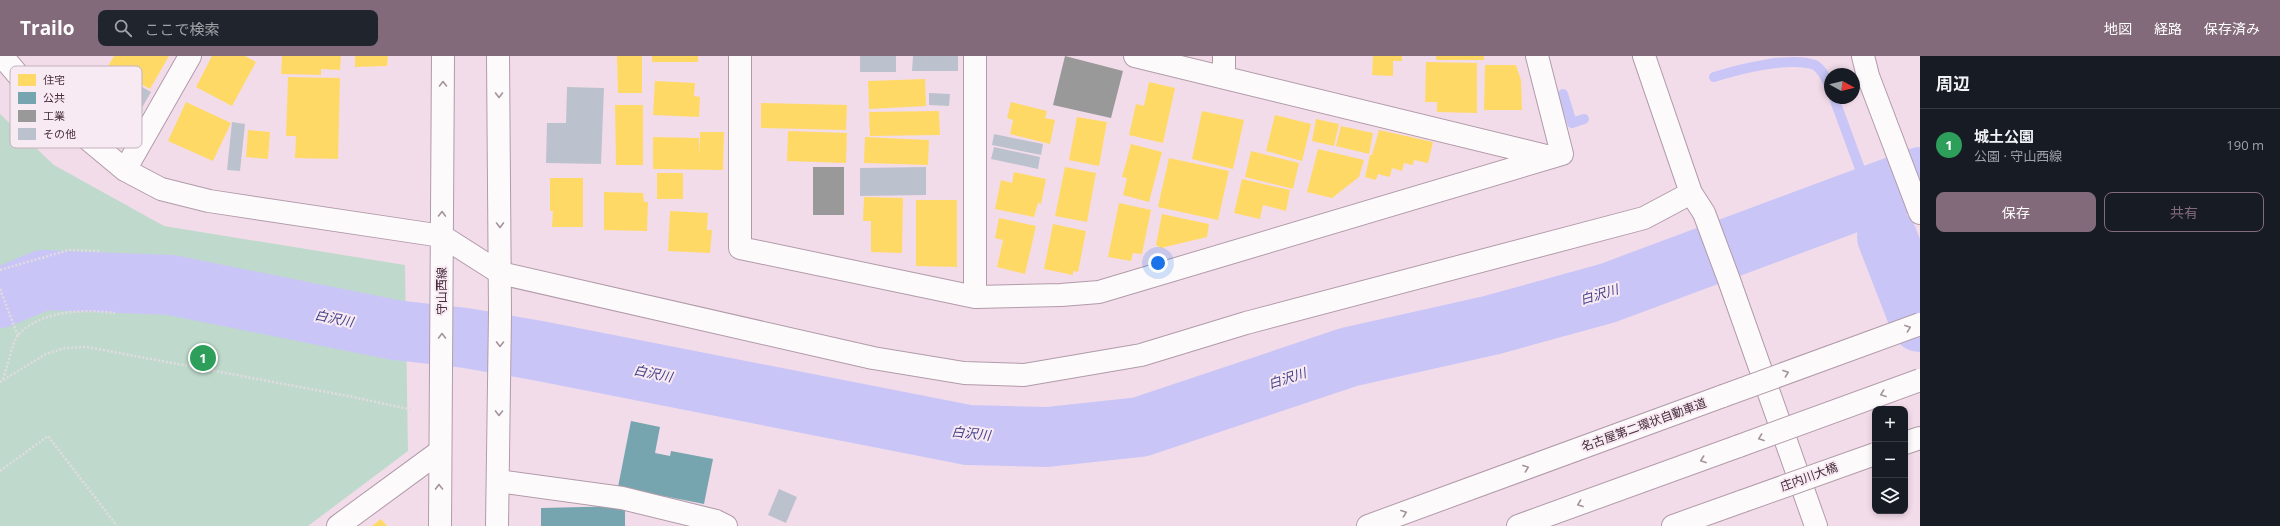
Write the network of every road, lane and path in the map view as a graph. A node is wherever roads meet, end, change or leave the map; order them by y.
1 (2, 56) edge
2 (190, 56) edge
3 (443, 56) edge
4 (498, 56) edge
5 (740, 56) edge
6 (975, 56) edge
7 (1135, 56) edge
8 (1537, 56) edge
9 (1644, 56) edge
10 (1863, 56) edge
11 (10, 66) edge
12 (1224, 66) edge
13 (142, 140) edge
14 (99, 148) edge
15 (138, 148) edge
16 (1551, 158) junction
17 (125, 170) junction
18 (1691, 193) junction
19 (1920, 213) edge
20 (442, 236) junction
21 (99, 251) dead end
22 (0, 270) edge
23 (500, 273) junction
24 (0, 289) edge
25 (976, 297) junction
26 (115, 313) dead end
27 (1920, 324) edge
28 (18, 336) junction
29 (1920, 380) edge
30 (2, 381) edge
31 (417, 411) dead end
32 (1920, 438) edge
33 (1908, 442) edge
34 (439, 452) junction
35 (1872, 455) edge
36 (0, 471) edge
37 (498, 481) junction
38 (117, 526) edge
39 (338, 526) edge
40 (440, 526) edge
41 (497, 526) edge
42 (726, 526) edge
43 (1368, 526) edge
44 (1518, 526) edge
45 (1673, 526) edge
46 (1816, 526) edge

1 - 11 main road
2 - 13 main road
20 -> 3 main road, 守山西線
4 -> 23 main road
5 - 25 main road
6 - 25 main road
7 - 12 main road
8 - 16 main road
9 - 18 main road
10 - 19 main road
12 - 16 main road
14 - 17 main road
15 - 17 main road
16 - 25 main road
17 - 20 main road
18 - 23 main road
18 - 46 main road
20 - 23 main road
34 -> 20 main road, 守山西線
21 - 22 path
23 -> 37 main road
24 - 28 path
26 - 28 path
43 -> 27 main road, 名古屋第二環状自動車道, bridge
28 - 30 path
29 -> 44 main road, bridge
30 - 31 path
32 - 33 main road
34 - 39 main road
40 -> 34 main road, 守山西線
35 - 45 main road, 庄内川大橋, bridge
36 - 38 path
37 - 41 main road
37 - 42 main road

